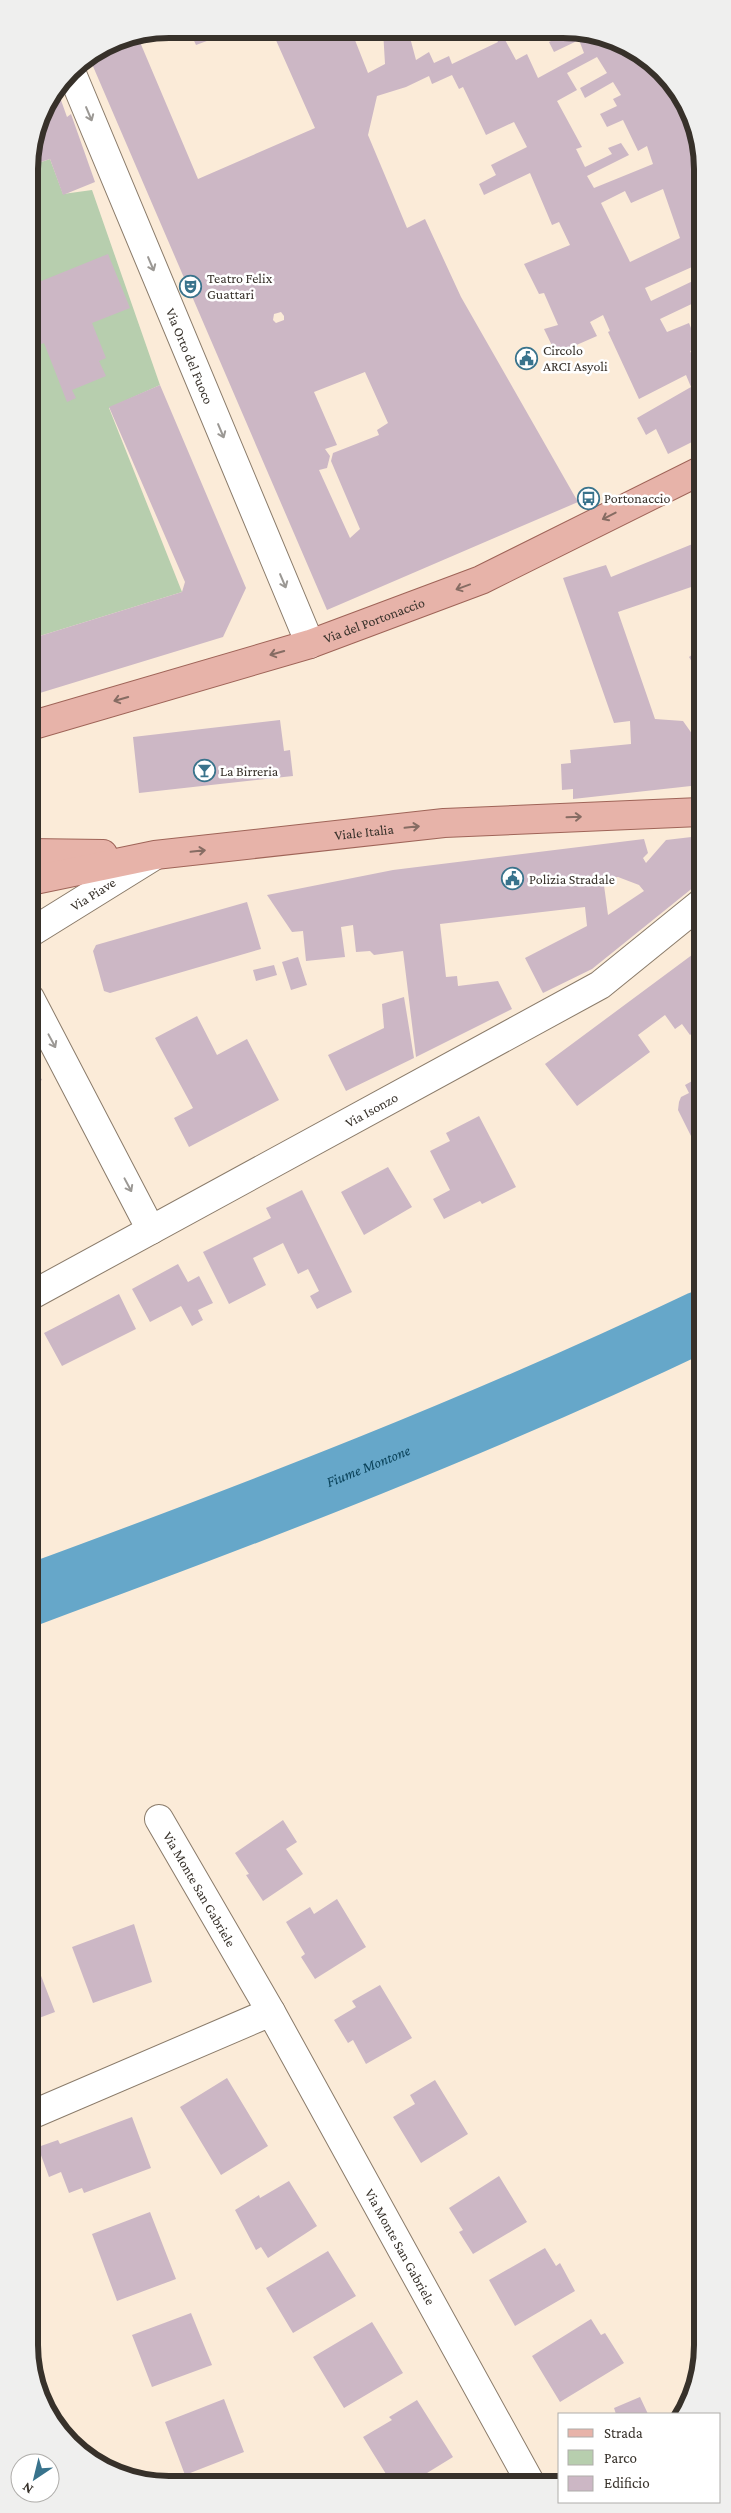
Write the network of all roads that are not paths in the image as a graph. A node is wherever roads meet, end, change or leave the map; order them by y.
1 (74, 78) edge
2 (694, 474) edge
3 (310, 644) junction
4 (38, 724) edge
5 (694, 812) edge
6 (38, 852) edge
7 (155, 855) junction
8 (38, 878) edge
9 (694, 909) edge
10 (38, 928) edge
11 (38, 1013) edge
12 (151, 1230) junction
13 (38, 1292) edge
14 (159, 1819) dead end
15 (271, 2012) junction
16 (38, 2112) edge
17 (527, 2476) edge

1 -> 3 street, Via Orto del Fuoco
2 -> 3 main road, Via del Portonaccio
3 -> 4 main road, Via del Portonaccio
7 -> 5 main road, Viale Italia
6 - 7 main road
7 - 8 main road, Viale Italia
7 - 10 street, Via Piave
9 - 12 street, Via Isonzo
11 -> 12 street
12 - 13 street, Via Isonzo
14 - 15 street, Via Monte San Gabriele
15 - 16 street
15 - 17 street, Via Monte San Gabriele

